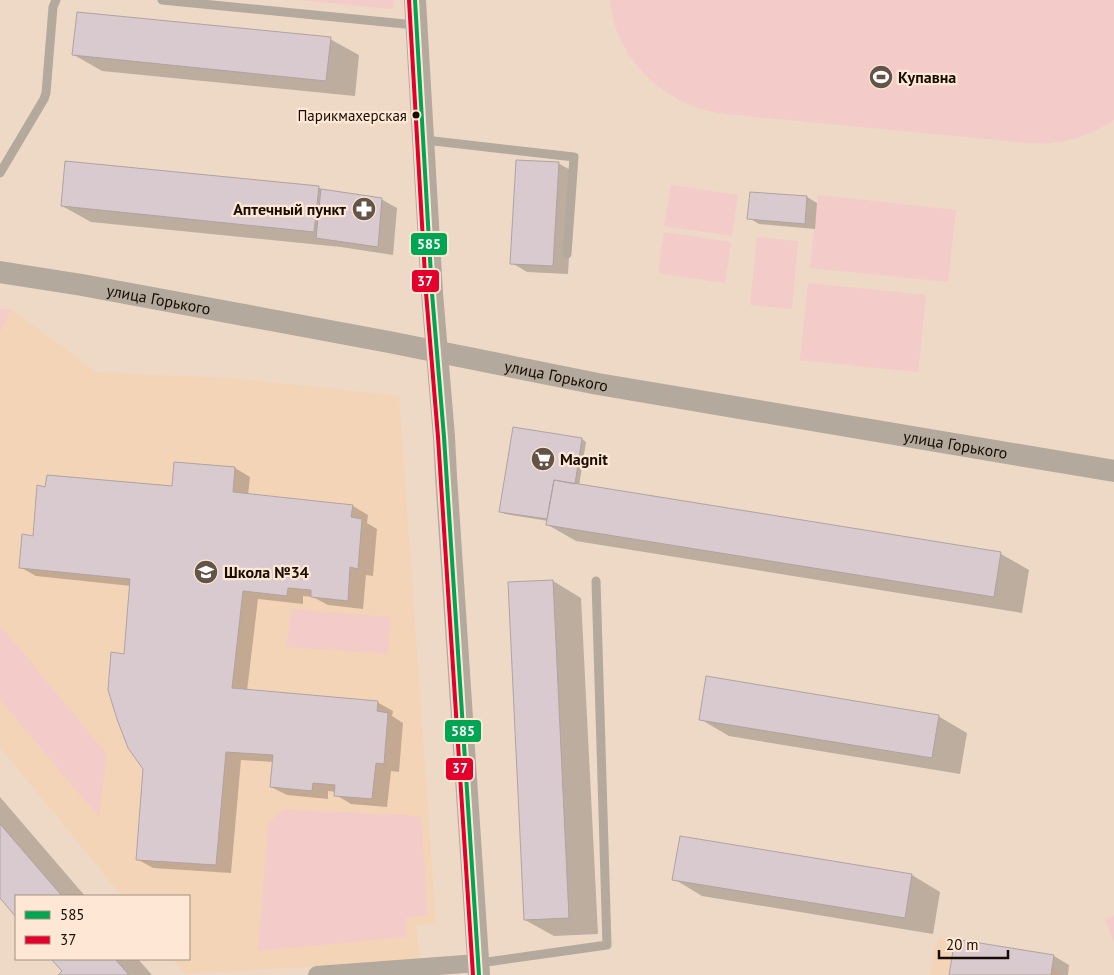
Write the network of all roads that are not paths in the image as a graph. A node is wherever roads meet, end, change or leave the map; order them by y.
1 (56, 0) edge
2 (162, 0) edge
3 (272, 0) edge
4 (415, 0) edge
5 (272, 11) junction
6 (416, 25) junction
7 (423, 140) junction
8 (0, 173) edge
9 (567, 254) dead end
10 (0, 272) edge
11 (438, 352) junction
12 (1114, 472) edge
13 (596, 581) dead end
14 (478, 969) edge
15 (317, 975) edge

1 - 8 lane
2 - 5 lane
3 - 5 lane
4 - 6 street
5 - 6 lane
6 - 7 street
7 - 9 lane
7 - 11 street
10 - 11 street, улица Горького
11 - 12 street, улица Горького
11 - 14 street
13 - 14 lane
14 - 15 street

